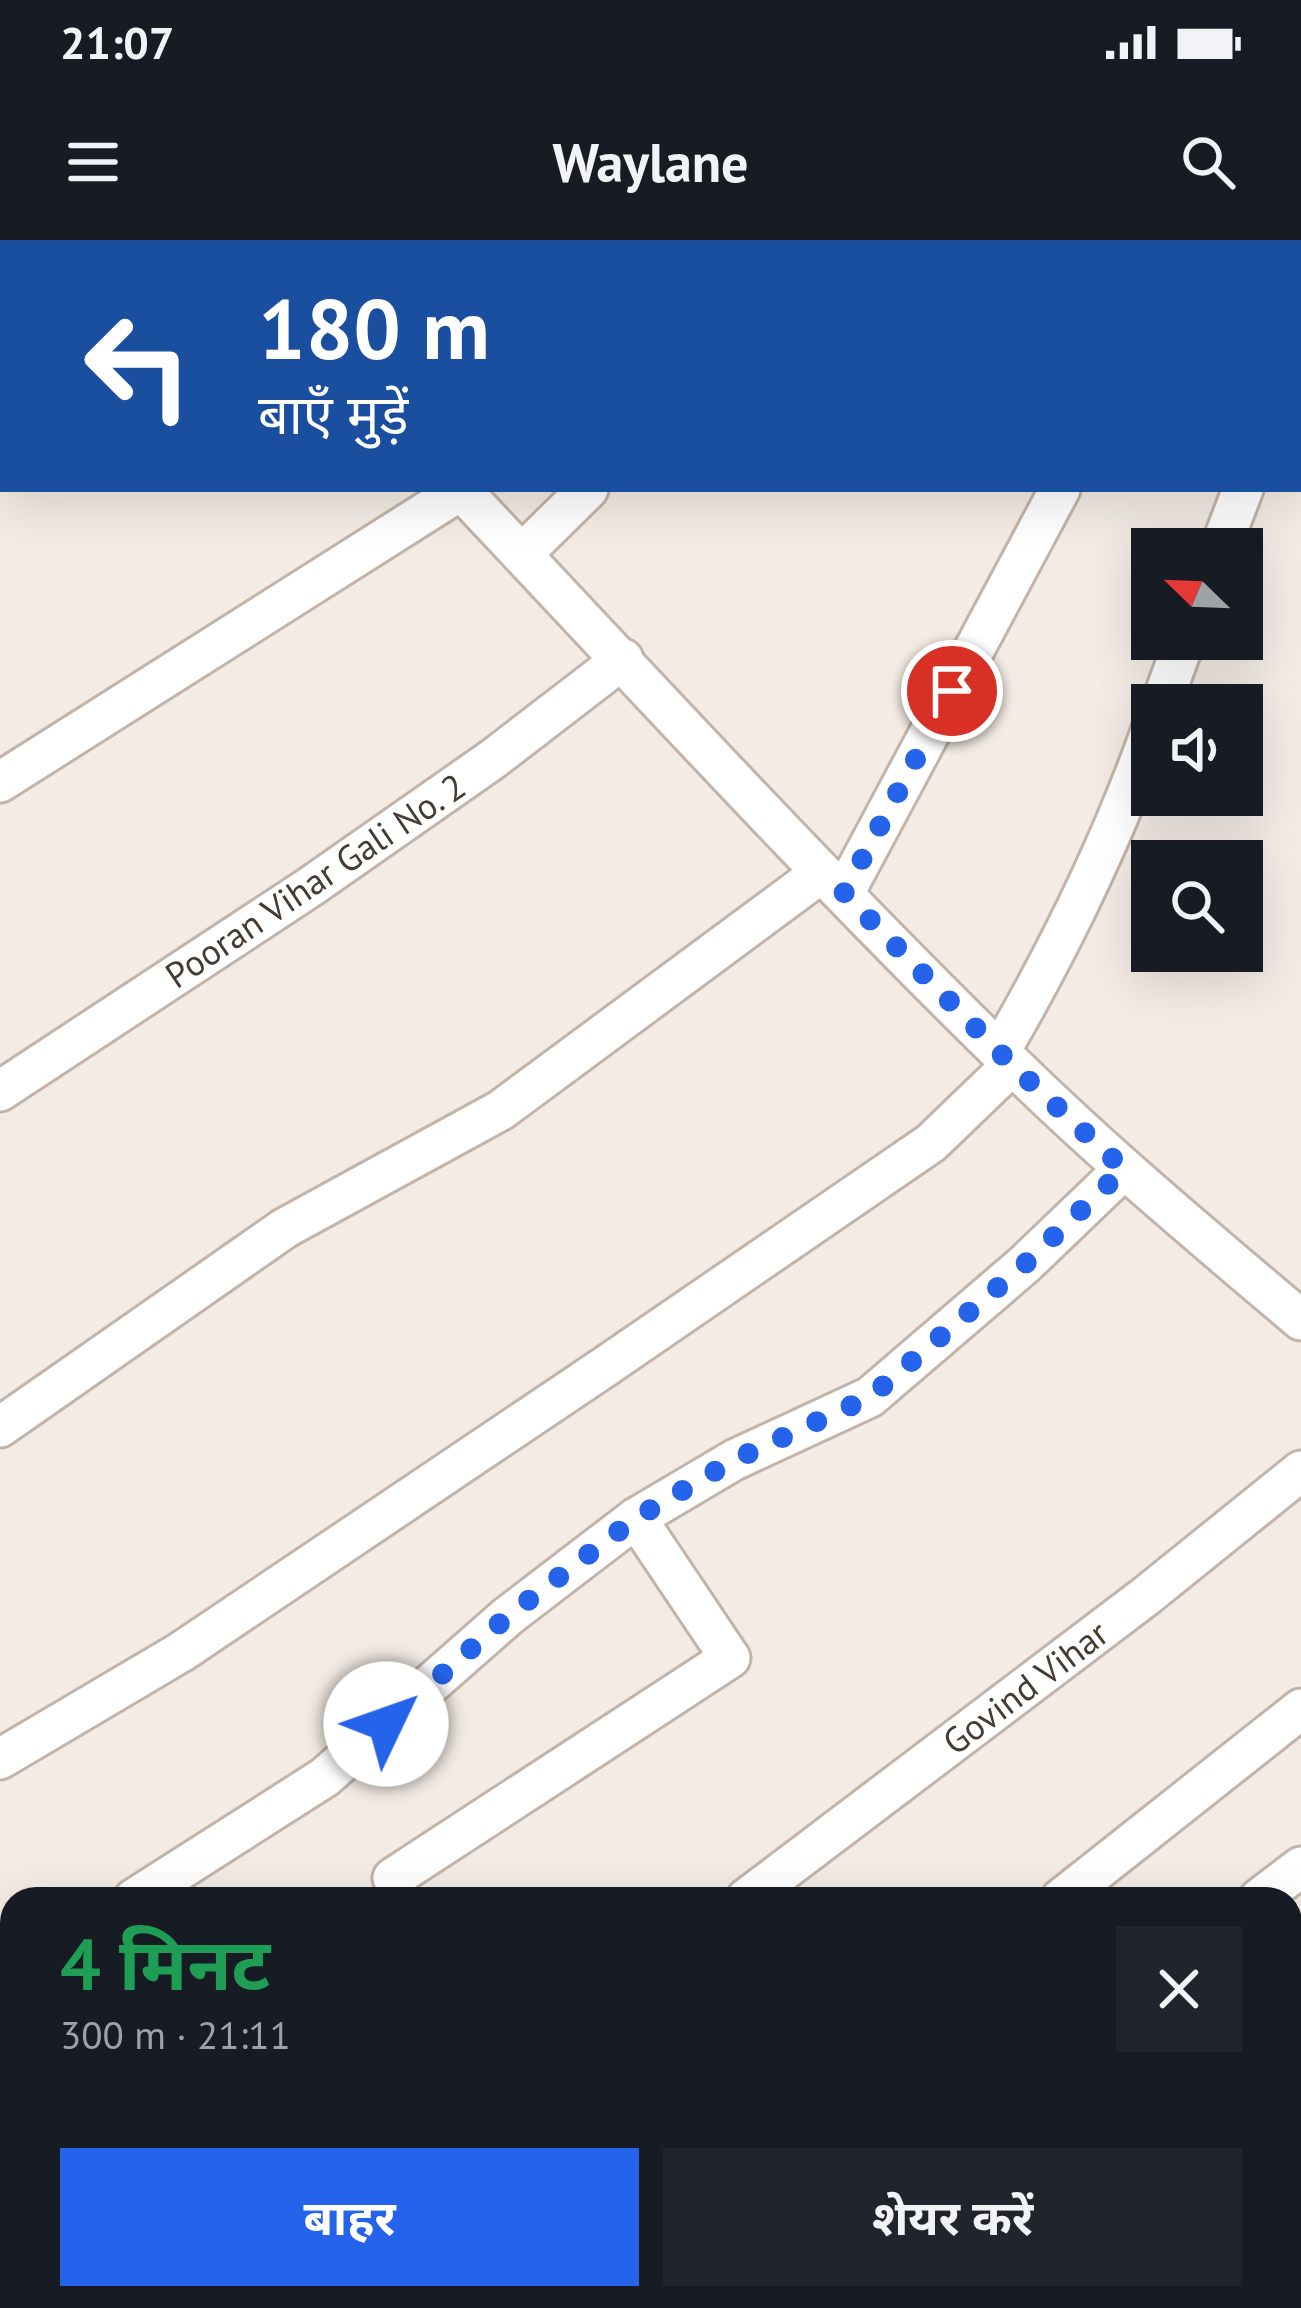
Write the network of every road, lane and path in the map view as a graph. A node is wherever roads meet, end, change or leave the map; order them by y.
1 (455, 492) edge
2 (463, 492) edge
3 (585, 492) edge
4 (1058, 492) edge
5 (1243, 492) edge
6 (1228, 528) edge
7 (522, 554) junction
8 (623, 659) junction
9 (0, 782) edge
10 (1131, 788) edge
11 (833, 883) junction
12 (1006, 1058) junction
13 (0, 1091) edge
14 (1124, 1169) junction
15 (1301, 1321) edge
16 (0, 1426) edge
17 (1301, 1471) edge
18 (636, 1518) junction
19 (1301, 1709) edge
20 (0, 1759) edge
21 (1301, 1867) edge
22 (393, 1878) dead end
23 (153, 1887) edge
24 (762, 1887) edge
25 (1075, 1887) edge
26 (1275, 1887) edge

1 - 9 street
2 - 7 street
3 - 7 street
4 - 11 street
5 - 6 street
7 - 8 street
8 - 11 street
8 - 13 street, Pooran Vihar Gali No. 2
10 - 12 street
11 - 12 street
11 - 16 street
12 - 14 street
12 - 20 street
14 - 15 street
14 - 18 street
17 - 24 street, Govind Vihar
18 - 22 street
18 - 23 street
19 - 25 street
21 - 26 street

